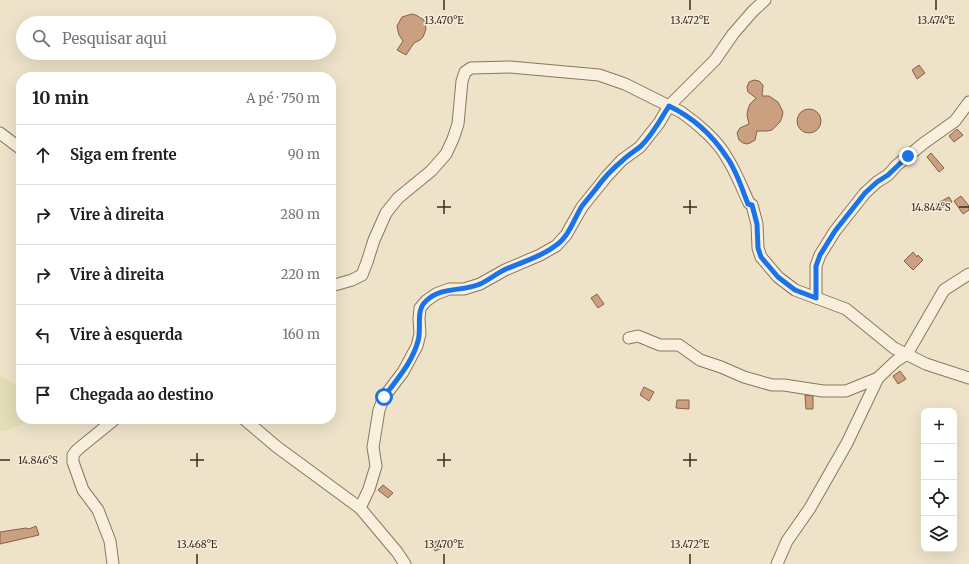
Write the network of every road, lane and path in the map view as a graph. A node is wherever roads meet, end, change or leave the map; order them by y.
1 (765, 0) edge
2 (969, 102) edge
3 (669, 106) junction
4 (0, 133) edge
5 (16, 145) edge
6 (969, 274) edge
7 (336, 285) edge
8 (816, 298) junction
9 (629, 338) dead end
10 (908, 354) junction
11 (878, 378) junction
12 (969, 378) edge
13 (109, 424) edge
14 (250, 424) edge
15 (360, 508) junction
16 (113, 564) edge
17 (405, 564) edge
18 (777, 564) edge

1 - 3 street
2 - 8 street
3 - 7 street
3 - 8 street
3 - 15 street
4 - 5 street
6 - 10 street
8 - 10 street
9 - 11 street
10 - 11 street
10 - 12 street
11 - 18 street
13 - 16 street
14 - 15 street
15 - 17 street

